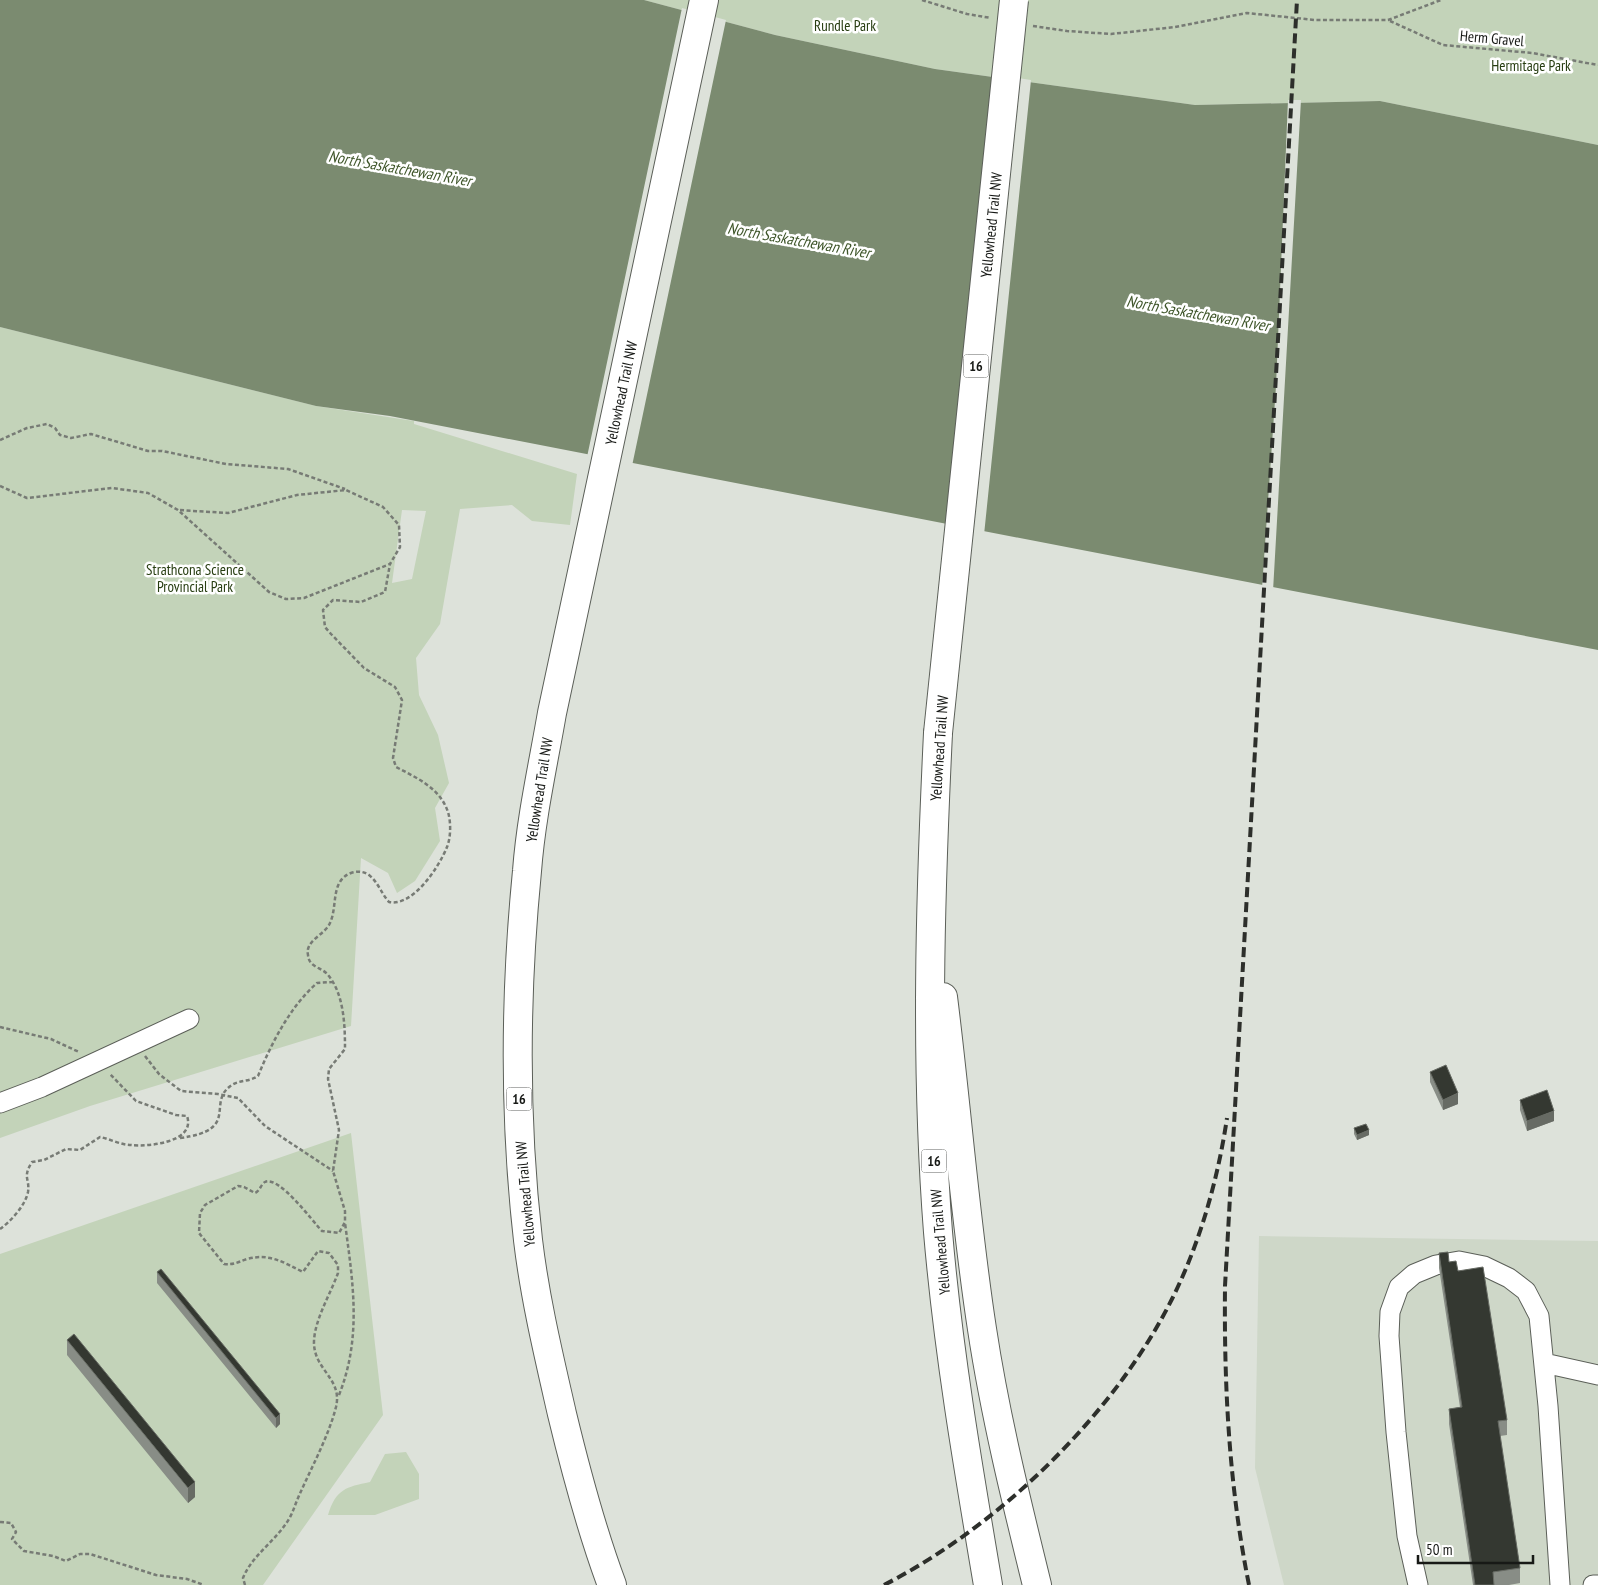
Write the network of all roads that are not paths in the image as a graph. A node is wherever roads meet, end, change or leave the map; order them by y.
1 (704, 0) edge
2 (1014, 0) edge
3 (930, 893) junction
4 (189, 1019) dead end
5 (0, 1104) edge
6 (1544, 1363) junction
7 (1598, 1375) edge
8 (612, 1585) edge
9 (988, 1585) edge
10 (1037, 1585) edge
11 (1418, 1585) edge
12 (1560, 1585) edge
13 (1593, 1585) edge
14 (1598, 1585) edge

1 - 8 highway, Yellowhead Trail NW / 16
2 - 3 highway, Yellowhead Trail NW / 16, bridge
3 - 9 highway, Yellowhead Trail NW / 16
3 - 10 highway
4 - 5 lane
6 - 7 lane
6 - 11 lane
6 - 12 lane
13 - 14 lane

